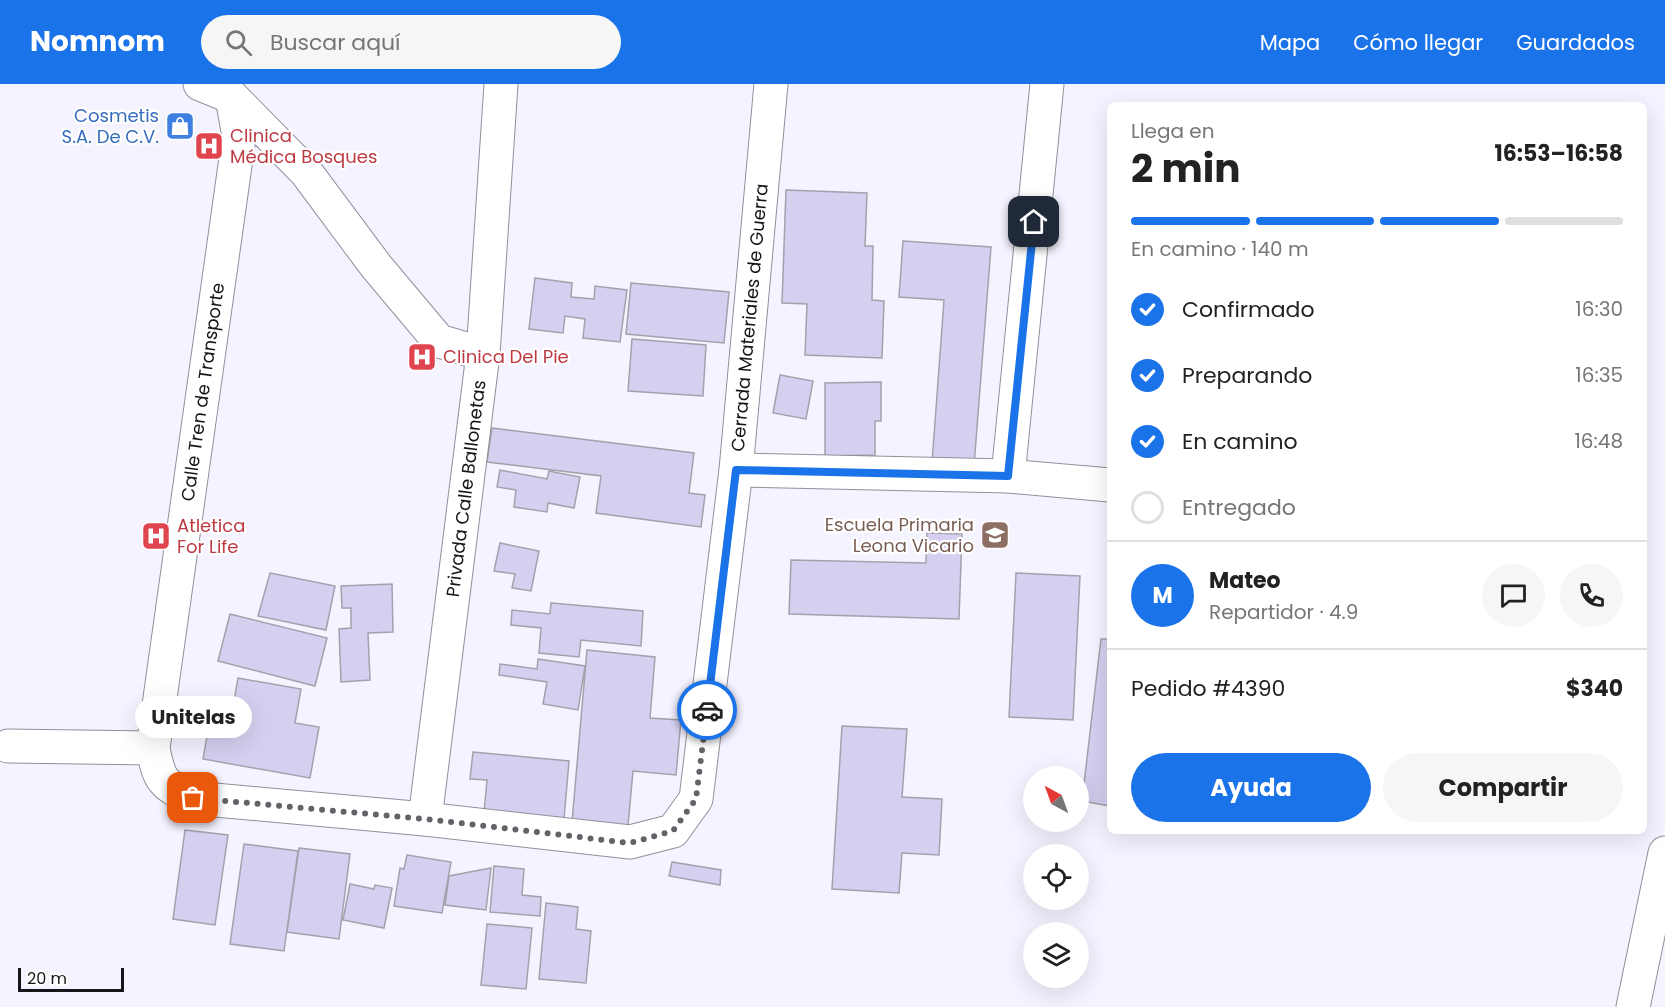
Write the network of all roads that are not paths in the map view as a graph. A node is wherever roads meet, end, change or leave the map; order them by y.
1 (200, 84) edge
2 (501, 84) edge
3 (771, 84) edge
4 (1047, 84) edge
5 (232, 97) junction
6 (483, 354) junction
7 (736, 470) junction
8 (1008, 476) junction
9 (1107, 485) edge
10 (8, 746) dead end
11 (153, 748) junction
12 (425, 819) junction
13 (1665, 853) edge
14 (1633, 1007) edge

1 - 5 street
2 - 6 street, Privada Calle Ballonetas
3 - 7 street, Cerrada Materiales de Guerra
4 - 8 street
5 - 6 street
5 - 11 street, Calle Tren de Transporte
6 - 12 street, Privada Calle Ballonetas
7 - 8 street
7 - 12 street, Cerrada Materiales de Guerra
8 - 9 street
10 - 11 street
11 - 12 street, Calle Tren de Transporte
13 - 14 street

